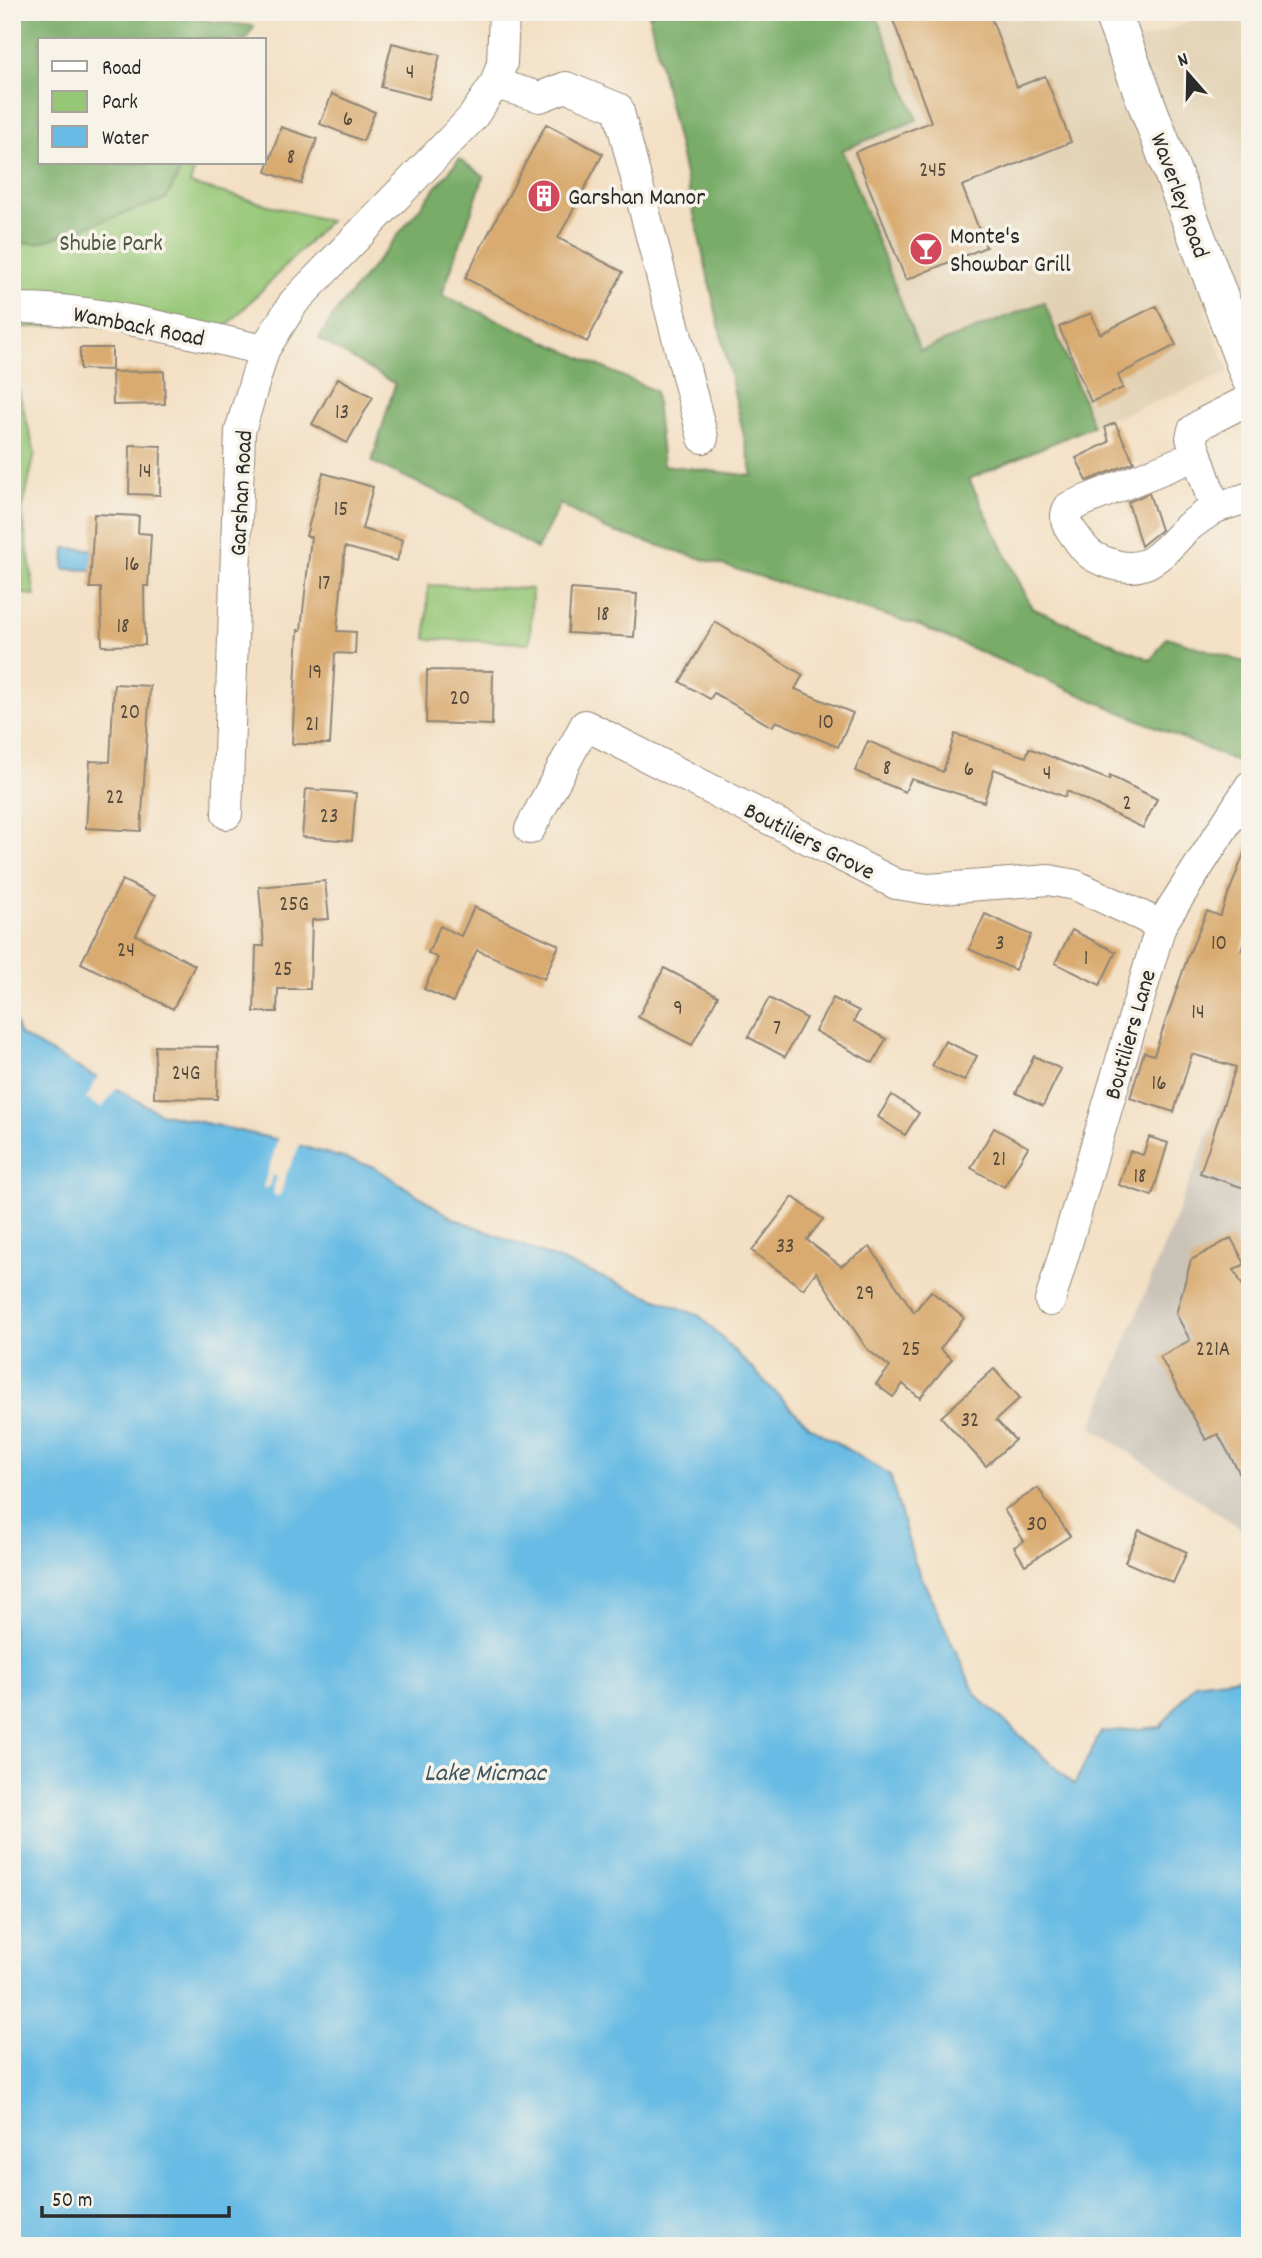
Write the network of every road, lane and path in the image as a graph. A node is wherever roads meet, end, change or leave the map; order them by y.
1 (504, 12) edge
2 (1112, 12) edge
3 (495, 84) junction
4 (12, 308) edge
5 (264, 350) junction
6 (1250, 378) edge
7 (1250, 399) edge
8 (703, 438) dead end
9 (1197, 455) junction
10 (1250, 497) edge
11 (1215, 508) junction
12 (1250, 786) edge
13 (227, 814) dead end
14 (530, 829) dead end
15 (1161, 925) junction
16 (1050, 1301) dead end

1 - 3 street, Garshan Road
2 - 6 main road, Waverley Road
3 - 5 street, Garshan Road
3 - 8 street
4 - 5 street, Wamback Road
5 - 13 street, Garshan Road
7 - 9 street
9 - 11 street
9 - 11 street
10 - 11 street
12 - 15 street, Boutiliers Lane
14 - 15 street, Boutiliers Grove
15 - 16 street, Boutiliers Lane

